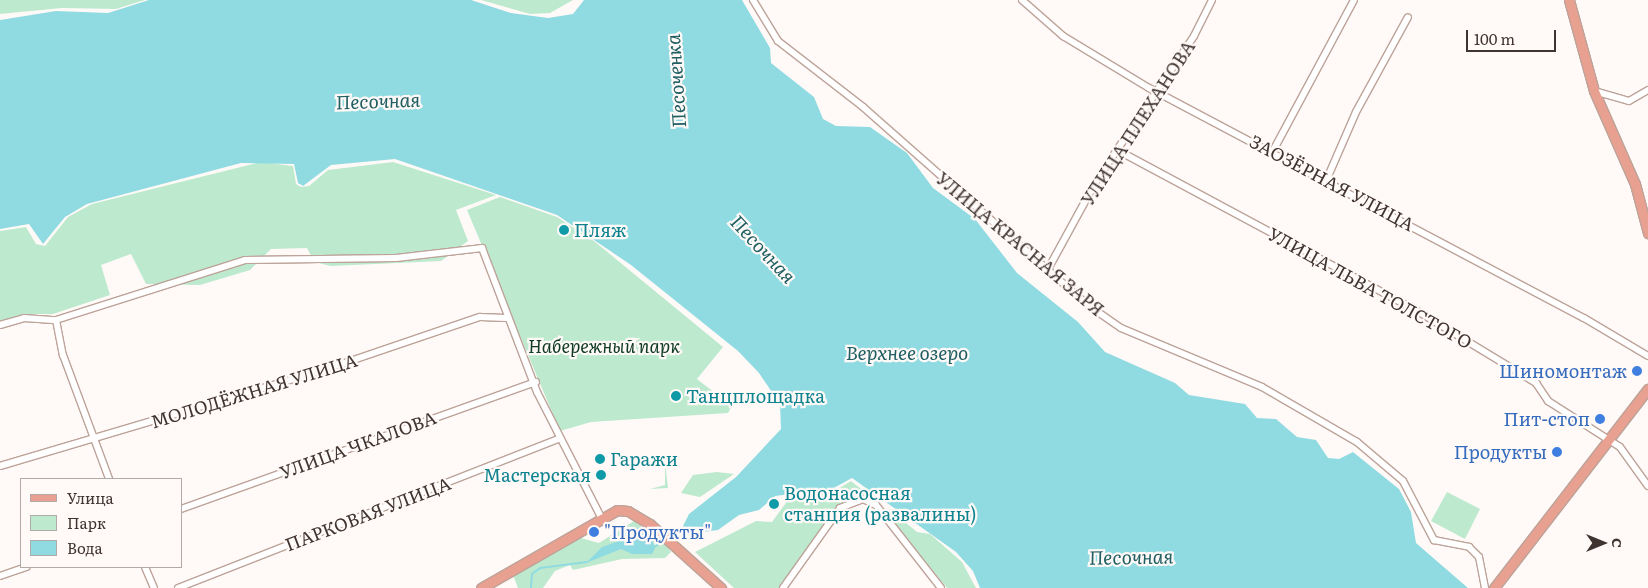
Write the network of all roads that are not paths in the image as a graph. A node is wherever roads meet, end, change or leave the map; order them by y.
1 (753, 0) edge
2 (1022, 0) edge
3 (1212, 0) edge
4 (1354, 0) edge
5 (1569, 0) edge
6 (1408, 17) dead end
7 (1648, 90) edge
8 (1158, 91) junction
9 (1594, 91) junction
10 (1119, 151) junction
11 (1273, 151) junction
12 (1326, 181) junction
13 (1648, 233) edge
14 (1046, 271) junction
15 (506, 318) junction
16 (56, 320) junction
17 (0, 325) edge
18 (1648, 356) edge
19 (536, 382) junction
20 (1648, 389) edge
21 (1610, 439) junction
22 (94, 440) junction
23 (559, 440) junction
24 (0, 466) edge
25 (109, 478) edge
26 (1648, 486) edge
27 (182, 509) edge
28 (601, 517) junction
29 (23, 568) edge
30 (144, 568) edge
31 (0, 576) edge
32 (154, 588) edge
33 (178, 588) edge
34 (480, 588) edge
35 (721, 588) edge
36 (783, 588) edge
37 (941, 588) edge
38 (1485, 588) edge
39 (1494, 588) edge

1 - 14 street, УЛИЦА КРАСНАЯ ЗАРЯ
2 - 8 street, ЗАОЗЁРНАЯ УЛИЦА
3 - 8 street, УЛИЦА ПЛЕХАНОВА
4 - 11 street
5 - 9 main road
6 - 12 street
7 - 9 street
8 - 10 street, УЛИЦА ПЛЕХАНОВА
8 - 11 street, ЗАОЗЁРНАЯ УЛИЦА
9 - 13 main road
10 - 14 street, УЛИЦА ПЛЕХАНОВА
10 - 21 street, УЛИЦА ЛЬВА ТОЛСТОГО
11 - 12 street, ЗАОЗЁРНАЯ УЛИЦА
12 - 18 street, ЗАОЗЁРНАЯ УЛИЦА
14 - 38 street, УЛИЦА КРАСНАЯ ЗАРЯ
15 - 16 street
15 - 19 street
15 - 22 street, МОЛОДЁЖНАЯ УЛИЦА
16 - 17 street
16 - 22 street
19 - 23 street
19 - 27 street, УЛИЦА ЧКАЛОВА
20 - 21 main road
21 - 26 street, УЛИЦА ЛЬВА ТОЛСТОГО
21 - 39 main road
22 - 24 street, МОЛОДЁЖНАЯ УЛИЦА
22 - 25 street
23 - 28 street
23 - 33 street, ПАРКОВАЯ УЛИЦА
28 - 34 main road
28 - 35 main road
29 - 31 street
30 - 32 street
36 - 37 street

